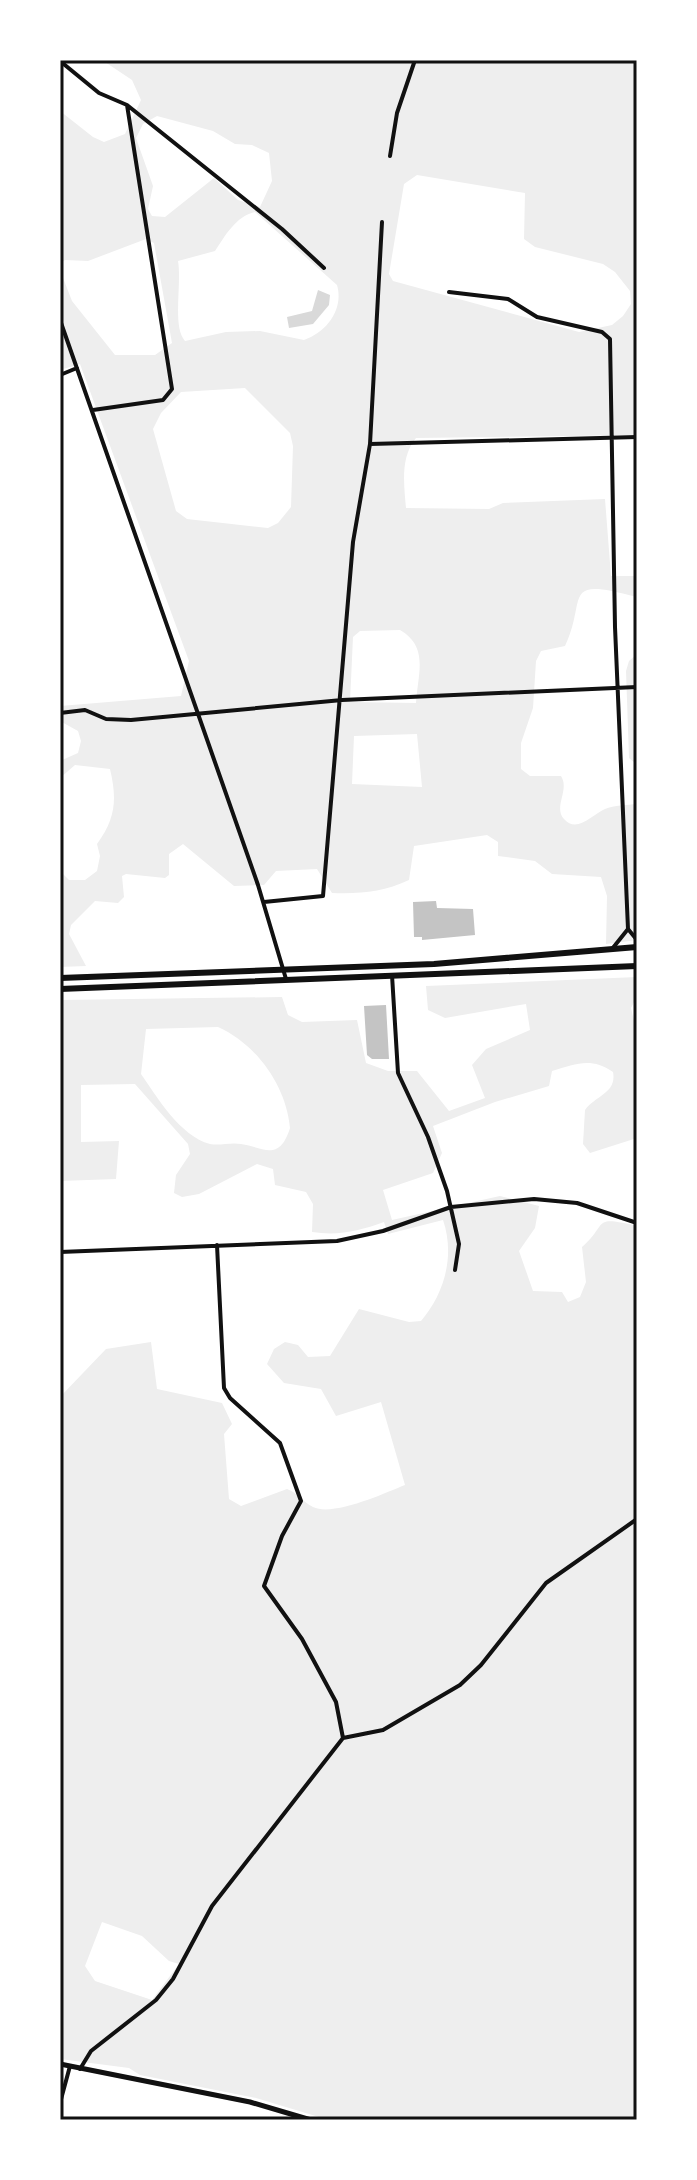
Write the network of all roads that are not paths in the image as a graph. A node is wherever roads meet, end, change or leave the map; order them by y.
1 (415, 60) edge
2 (60, 61) edge
3 (127, 105) junction
4 (390, 156) dead end
5 (382, 222) dead end
6 (324, 268) dead end
7 (449, 292) dead end
8 (60, 320) edge
9 (77, 368) junction
10 (60, 375) edge
11 (93, 410) junction
12 (637, 437) edge
13 (609, 438) junction
14 (370, 444) junction
15 (617, 687) junction
16 (637, 687) edge
17 (342, 700) junction
18 (60, 713) edge
19 (199, 714) junction
20 (264, 902) junction
21 (628, 929) junction
22 (637, 940) edge
23 (637, 947) edge
24 (612, 949) junction
25 (637, 966) edge
26 (285, 970) junction
27 (392, 975) junction
28 (60, 978) edge
29 (286, 979) junction
30 (60, 989) edge
31 (451, 1207) junction
32 (637, 1223) edge
33 (217, 1245) junction
34 (60, 1252) edge
35 (455, 1270) dead end
36 (637, 1519) edge
37 (343, 1738) junction
38 (60, 2064) edge
39 (70, 2066) junction
40 (80, 2069) junction
41 (60, 2103) edge
42 (311, 2120) edge

1 - 4 street
2 - 3 street
3 - 6 street
3 - 11 street
5 - 14 street
7 - 13 street
8 - 9 street
9 - 10 street
9 - 11 street
11 - 19 street
12 - 13 street
13 - 14 street
13 - 15 street
14 - 17 street
15 - 16 street
15 - 17 street
15 - 21 street
17 - 19 street
17 - 20 street
18 - 19 street
19 - 20 street
20 - 26 street
21 - 22 street
21 - 24 street
23 - 24 main road
24 - 26 main road
25 - 27 main road
26 - 28 main road
26 - 29 street
27 - 29 main road
27 - 31 street
29 - 30 main road
31 - 32 street
31 - 33 street
31 - 35 street
33 - 34 street
33 - 37 street
36 - 37 street
37 - 40 street
38 - 39 main road
39 - 40 main road
39 - 41 street
40 - 42 main road

